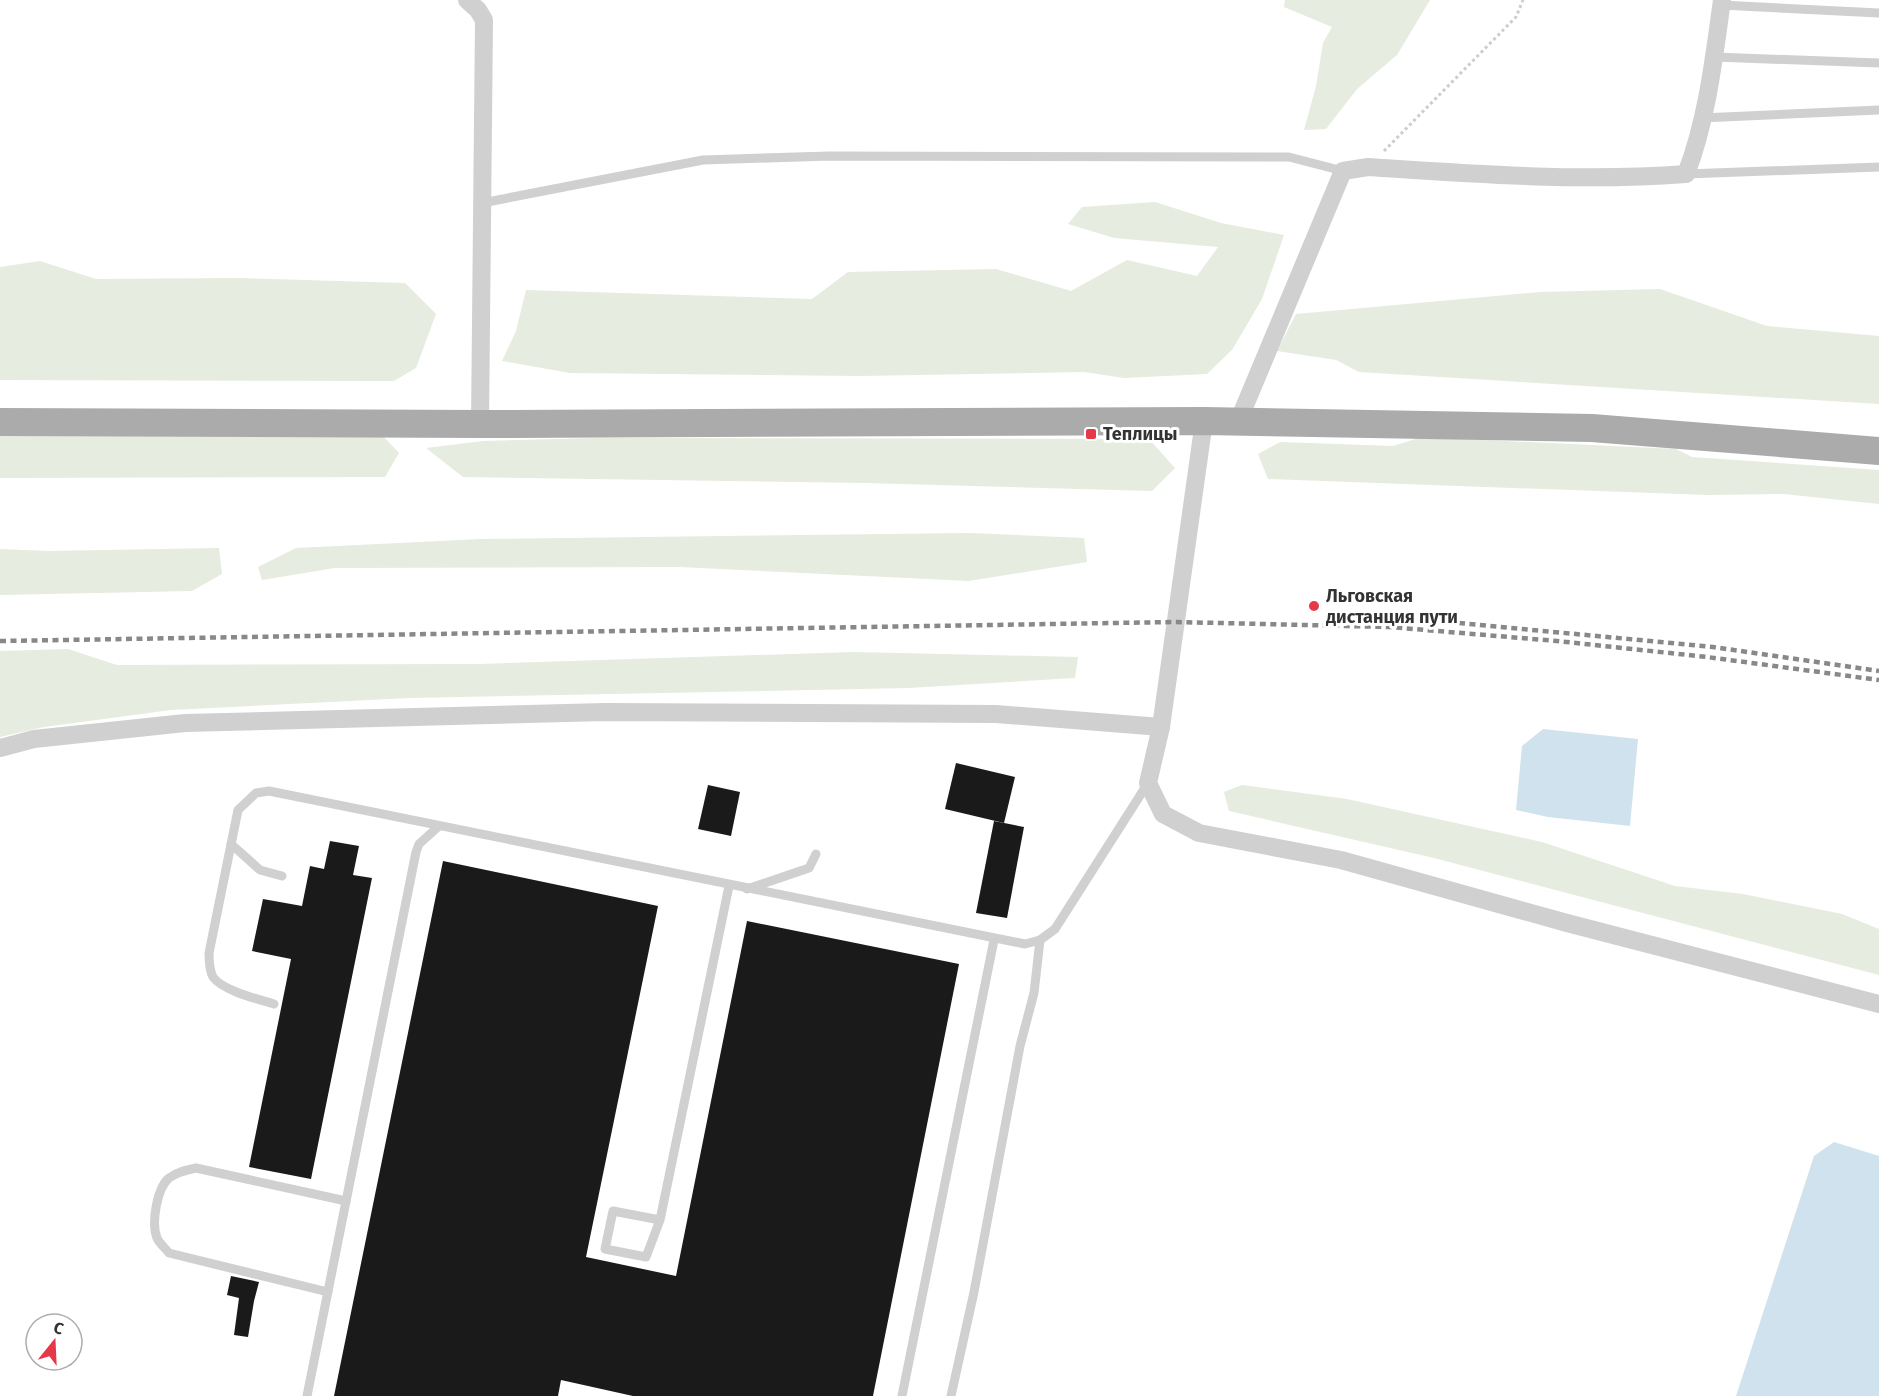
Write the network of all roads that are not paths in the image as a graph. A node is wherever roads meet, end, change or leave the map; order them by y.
1 (467, 0) edge
2 (1721, 2) edge
3 (1879, 13) edge
4 (1715, 57) junction
5 (1879, 63) edge
6 (1879, 110) edge
7 (1701, 118) junction
8 (1879, 167) edge
9 (1343, 171) junction
10 (1686, 174) junction
11 (482, 203) junction
12 (1204, 421) junction
13 (0, 422) edge
14 (1238, 422) junction
15 (480, 424) junction
16 (1879, 451) edge
17 (1161, 727) junction
18 (0, 748) edge
19 (1148, 783) junction
20 (439, 826) junction
21 (231, 844) junction
22 (816, 854) dead end
23 (282, 876) dead end
24 (729, 885) junction
25 (746, 889) junction
26 (994, 940) junction
27 (1040, 940) junction
28 (274, 1004) dead end
29 (1879, 1004) edge
30 (346, 1201) junction
31 (660, 1220) junction
32 (328, 1292) junction
33 (307, 1396) edge
34 (902, 1396) edge
35 (951, 1396) edge

1 - 11 street
2 - 3 lane
2 - 4 street
4 - 5 lane
4 - 7 street
6 - 7 lane
7 - 10 street
8 - 10 lane
9 - 10 street
9 - 11 lane
9 - 14 street
11 - 15 street
12 - 14 main road
12 - 15 main road
12 - 17 street
13 - 15 main road
14 - 16 main road
17 - 18 street
17 - 19 street
19 - 27 lane
19 - 29 street
20 - 21 lane
20 - 24 lane
20 - 30 lane
21 - 23 lane
21 - 28 lane
22 - 25 lane
24 - 25 lane
24 - 31 lane
25 - 26 lane
26 - 27 lane
26 - 34 lane
27 - 35 lane
30 - 32 lane
30 - 32 lane
31 - 31 lane
32 - 33 lane

